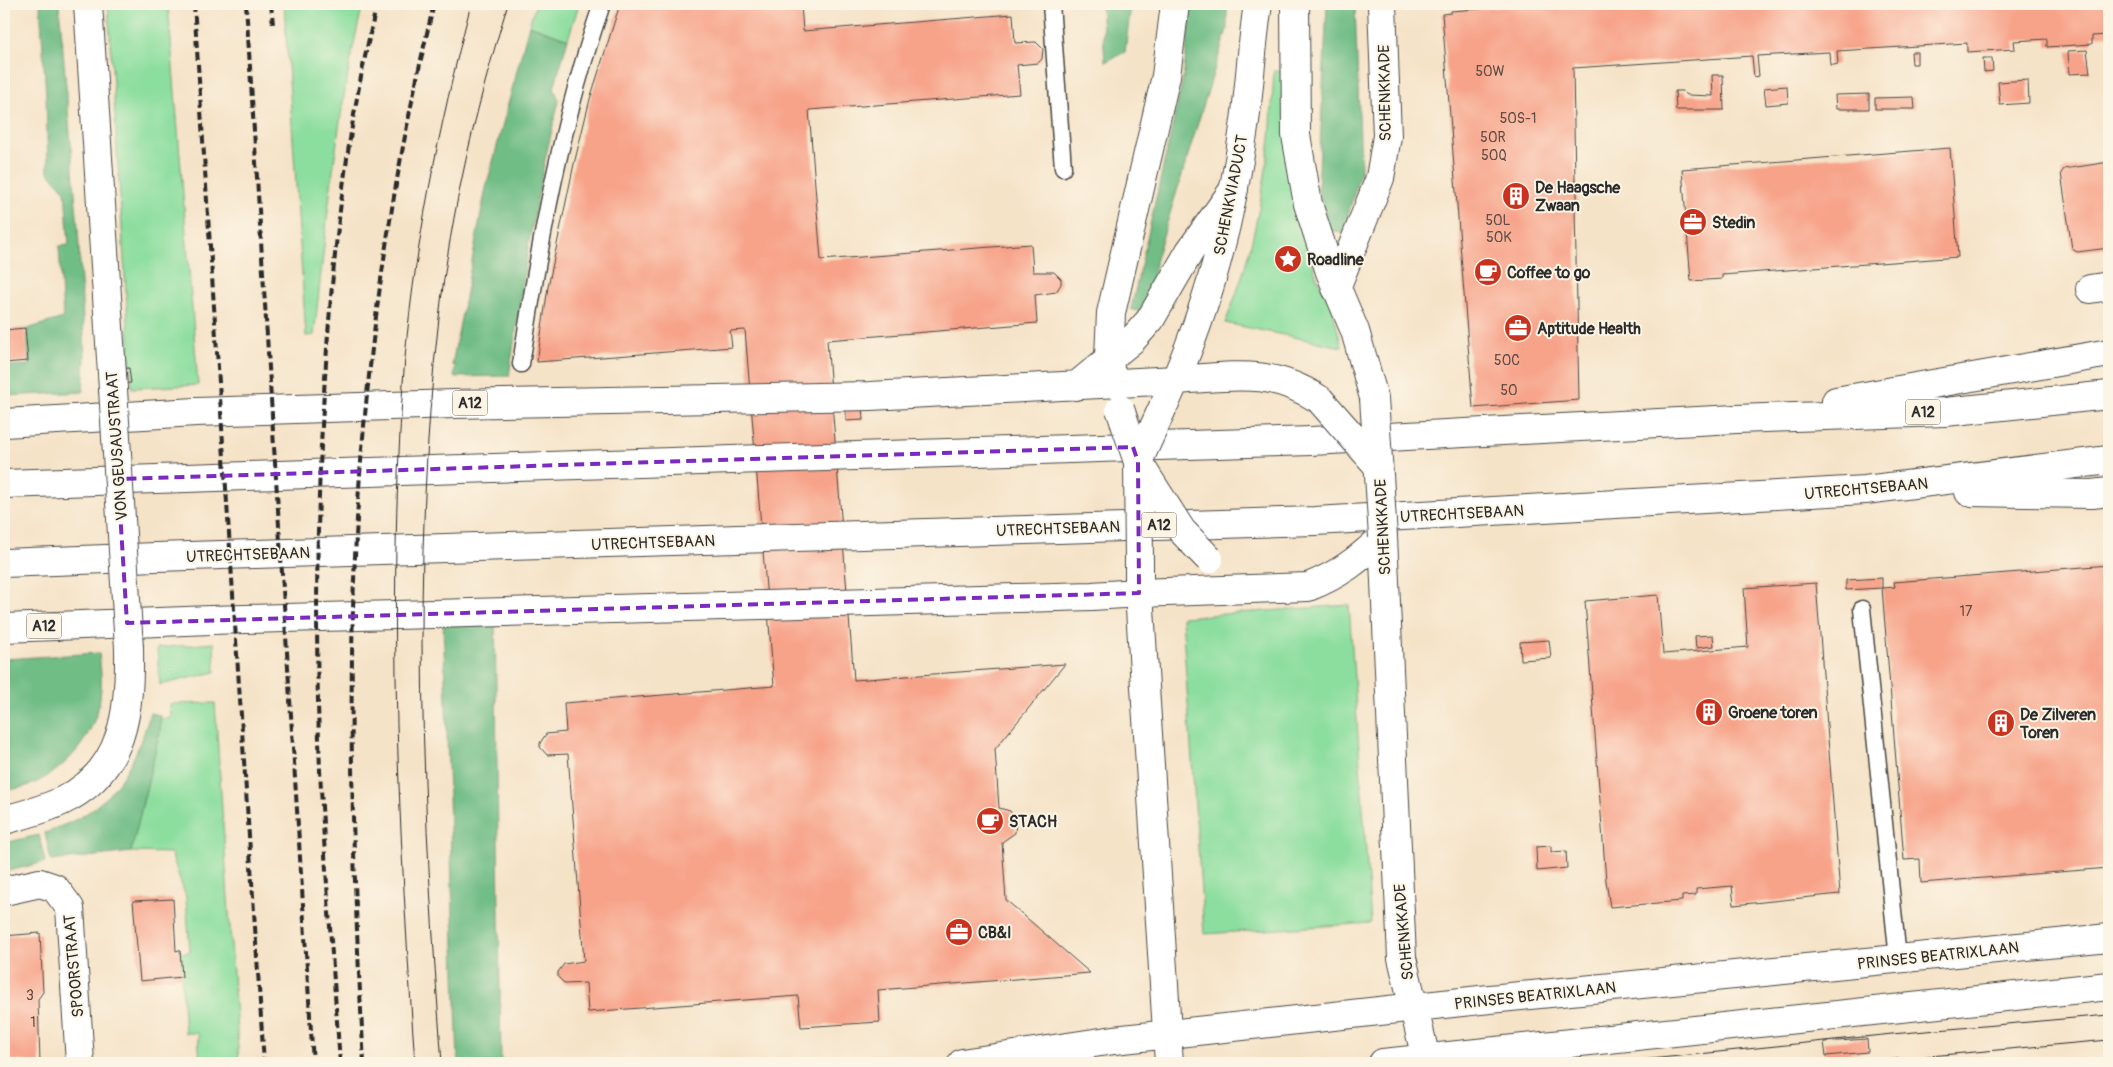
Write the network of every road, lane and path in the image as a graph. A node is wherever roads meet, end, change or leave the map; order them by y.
1 (88, 4) edge
2 (602, 4) edge
3 (1051, 4) edge
4 (1176, 4) edge
5 (1258, 4) edge
6 (1295, 4) edge
7 (1382, 4) edge
8 (1063, 168) dead end
9 (1234, 189) junction
10 (1336, 288) junction
11 (2109, 353) edge
12 (1109, 357) junction
13 (521, 364) dead end
14 (1176, 380) junction
15 (1076, 386) junction
16 (2109, 394) edge
17 (1116, 396) junction
18 (1736, 419) junction
19 (4, 423) edge
20 (2109, 460) edge
21 (1138, 462) junction
22 (1379, 467) junction
23 (4, 484) edge
24 (1865, 490) junction
25 (2109, 492) edge
26 (1377, 547) junction
27 (4, 563) edge
28 (1244, 589) junction
29 (1138, 593) junction
30 (1862, 609) dead end
31 (4, 628) edge
32 (4, 820) edge
33 (4, 891) edge
34 (2109, 938) edge
35 (1898, 959) junction
36 (2109, 986) edge
37 (1412, 1008) junction
38 (1167, 1035) junction
39 (1427, 1060) edge
40 (80, 1063) edge
41 (962, 1063) edge
42 (1169, 1063) edge
43 (1383, 1063) edge

1 - 32 main road, VON GEUSAUSTRAAT, bridge
2 - 13 lane
3 - 8 lane
4 - 12 main road
5 - 9 main road, SCHENKVIADUCT
6 - 10 main road
7 - 10 main road, SCHENKKADE
9 - 12 main road
9 - 14 main road, SCHENKVIADUCT
10 - 22 main road, SCHENKKADE, bridge
11 - 18 main road
12 - 15 main road
12 - 17 main road
14 - 17 main road, A12
14 - 21 main road, bridge
14 - 22 main road, bridge
15 - 17 main road, A12
15 - 19 main road, A12
16 - 18 main road, A12
17 - 21 main road, bridge
18 - 23 main road, A12
20 - 24 main road, UTRECHTSEBAAN / A12
21 - 28 main road, bridge
21 - 29 main road, bridge
22 - 26 main road, SCHENKKADE, bridge
24 - 25 main road
24 - 27 main road, UTRECHTSEBAAN / A12
26 - 28 main road
26 - 37 main road, SCHENKKADE
28 - 29 main road
29 - 31 main road, A12
29 - 38 main road
30 - 35 lane
33 - 40 main road, SPOORSTRAAT
34 - 35 main road, PRINSES BEATRIXLAAN
35 - 37 main road, PRINSES BEATRIXLAAN
36 - 39 main road
37 - 38 main road, PRINSES BEATRIXLAAN
37 - 39 main road, SCHENKKADE
38 - 41 main road, PRINSES BEATRIXLAAN
38 - 42 main road
39 - 43 main road

